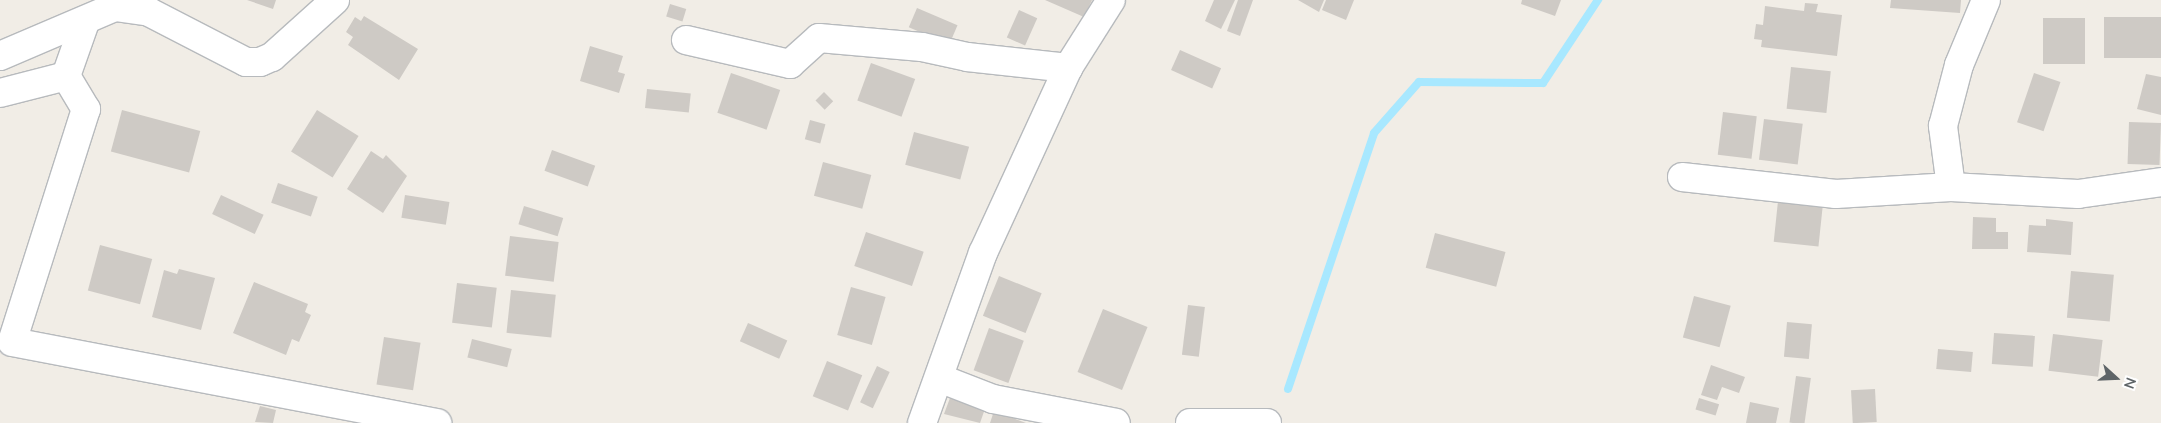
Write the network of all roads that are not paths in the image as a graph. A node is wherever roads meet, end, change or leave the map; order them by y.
1 (335, 0) edge
2 (1110, 0) edge
3 (1986, 0) edge
4 (86, 22) junction
5 (686, 40) dead end
6 (0, 56) edge
7 (1068, 68) junction
8 (66, 76) junction
9 (0, 93) edge
10 (1682, 178) dead end
11 (2161, 182) edge
12 (1951, 187) junction
13 (939, 378) junction
14 (363, 416) edge
15 (437, 423) edge
16 (922, 423) edge
17 (1116, 423) edge
18 (1190, 423) edge
19 (1267, 423) edge

1 - 4 street
2 - 7 street
3 - 12 street
4 - 6 street
4 - 8 street
5 - 7 street
7 - 13 street
8 - 9 street
8 - 14 street
10 - 12 street
11 - 12 street
13 - 16 street
13 - 17 street
14 - 15 street
18 - 19 street

